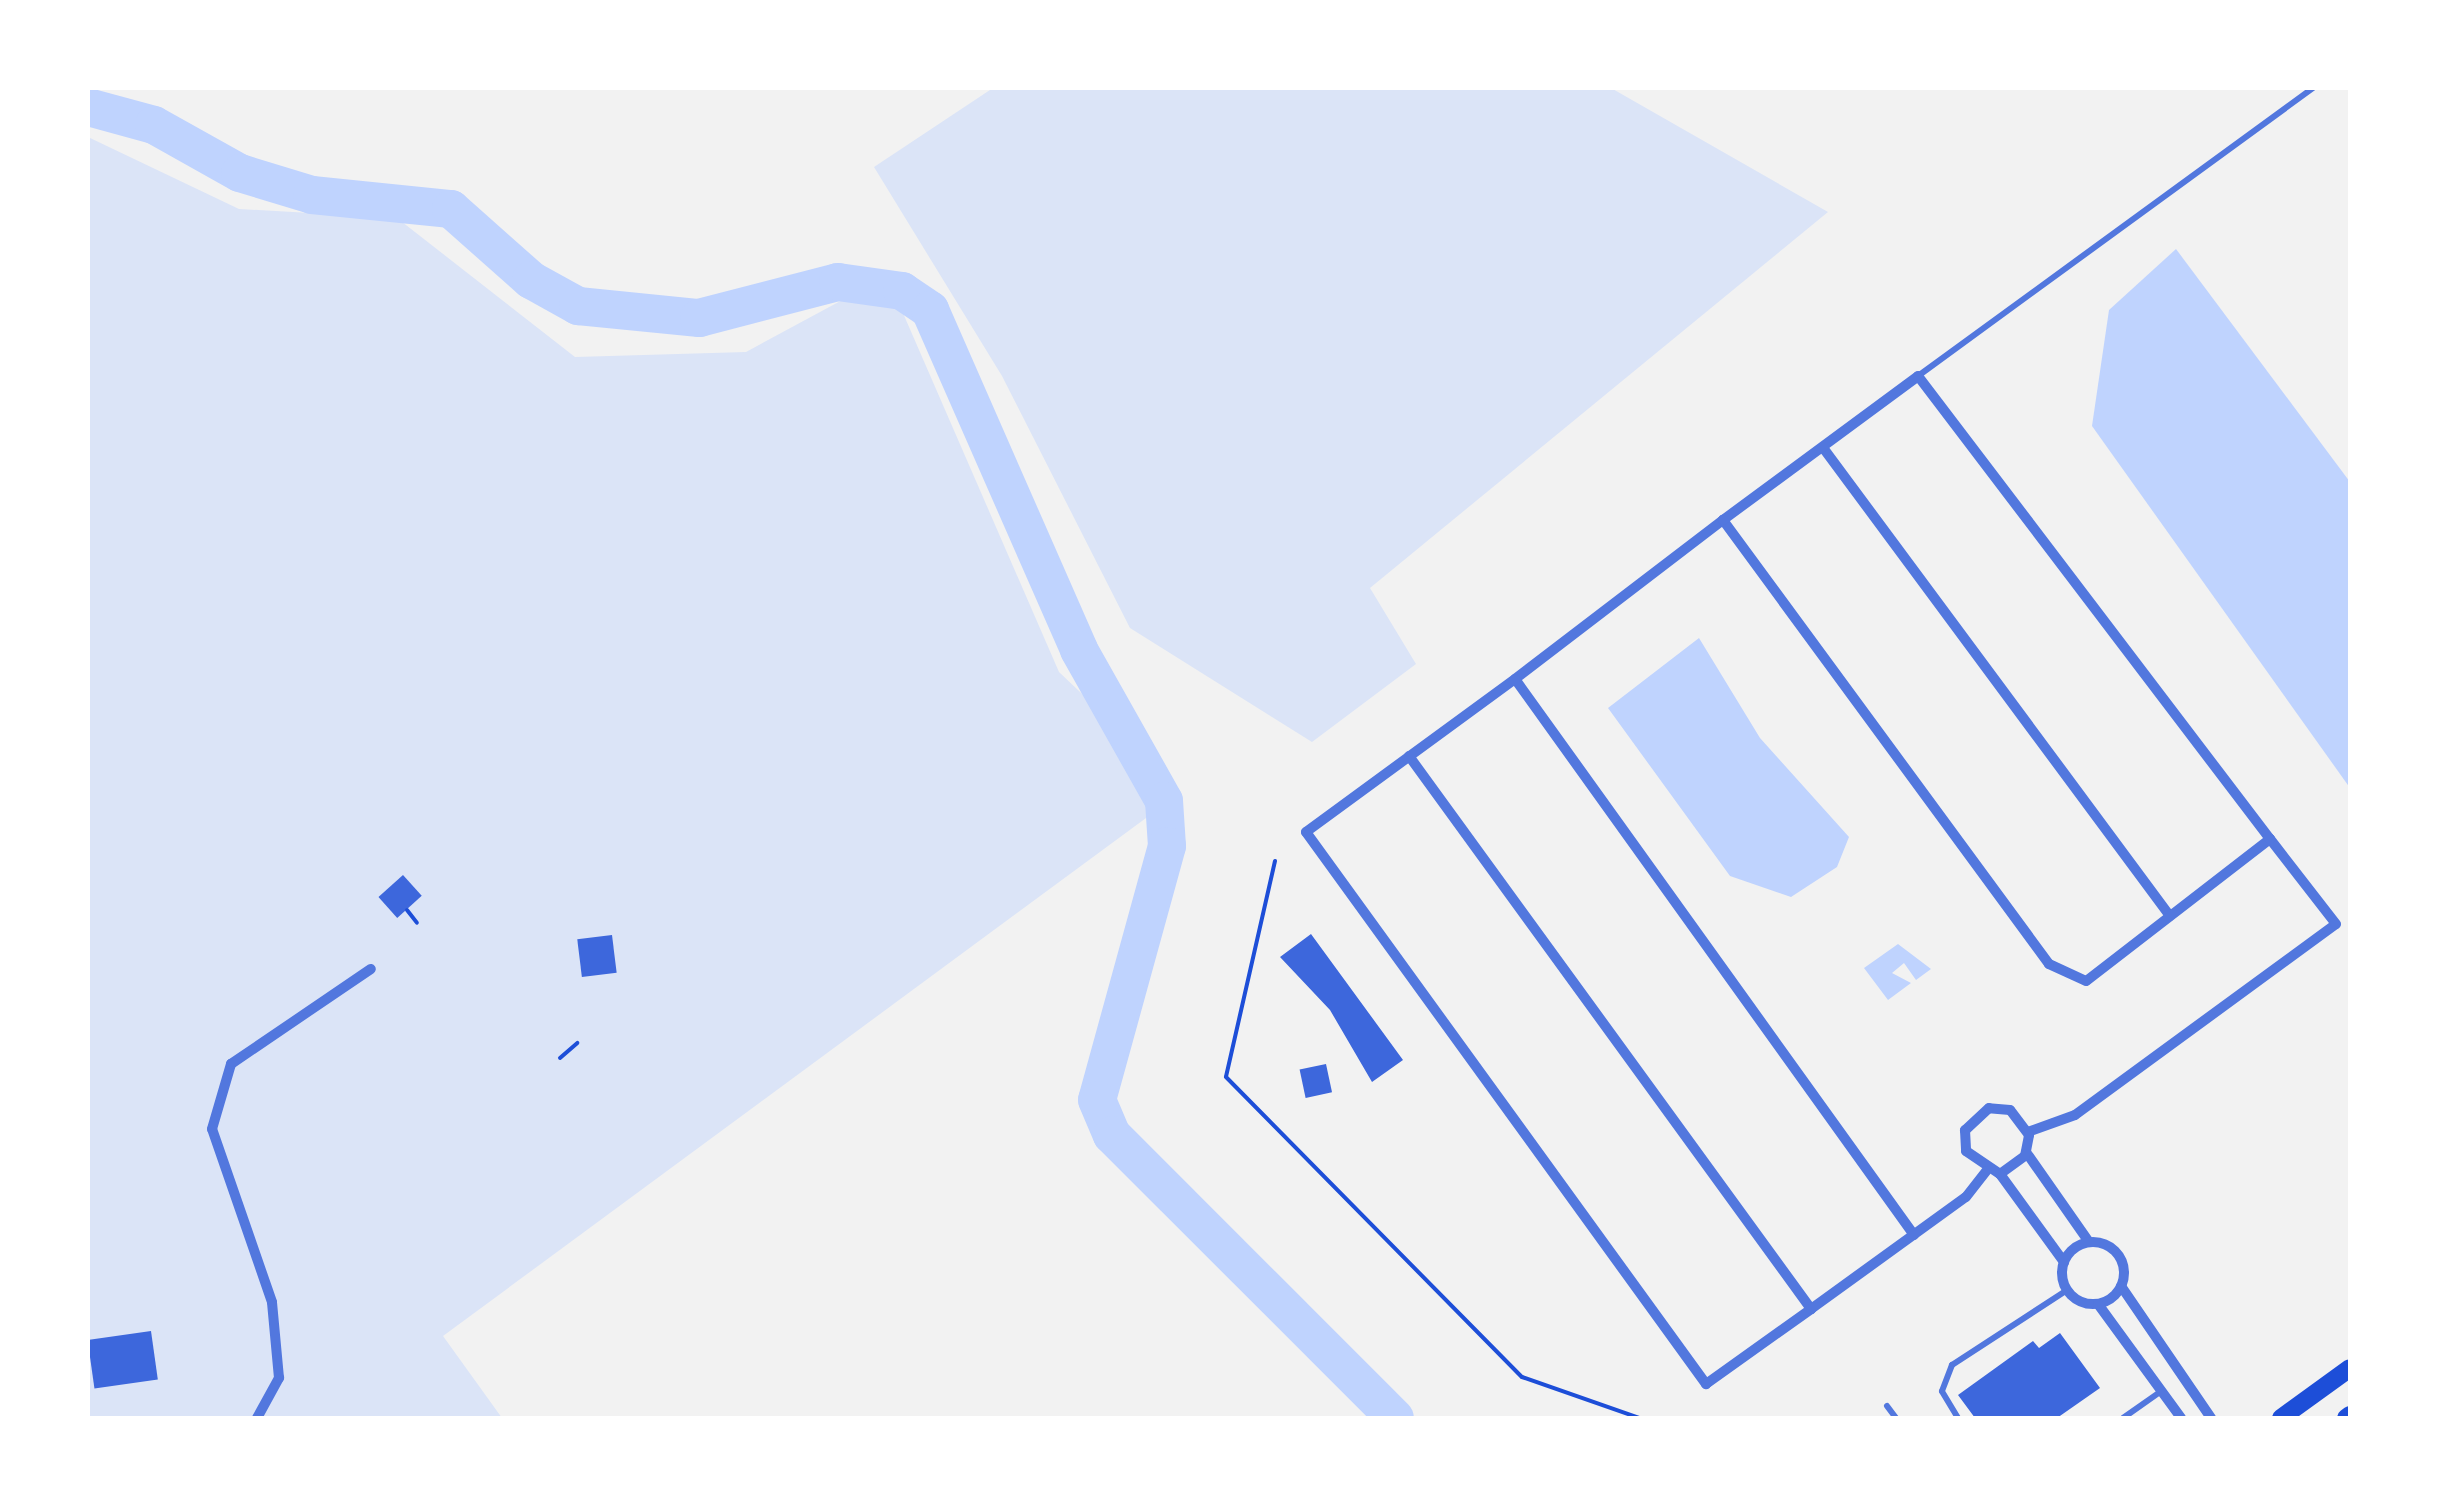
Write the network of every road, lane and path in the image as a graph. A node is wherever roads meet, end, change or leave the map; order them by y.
1 (2313, 88) edge
2 (1918, 376) junction
3 (1824, 449) junction
4 (1723, 520) junction
5 (1514, 679) junction
6 (1409, 756) junction
7 (2270, 839) junction
8 (1275, 861) dead end
9 (406, 910) dead end
10 (2170, 916) junction
11 (418, 923) dead end
12 (371, 969) dead end
13 (577, 1043) dead end
14 (560, 1058) dead end
15 (2028, 1132) junction
16 (2026, 1152) junction
17 (1986, 1171) junction
18 (2000, 1174) junction
19 (1914, 1235) junction
20 (2089, 1242) junction
21 (2064, 1262) junction
22 (2122, 1286) junction
23 (2067, 1290) junction
24 (2098, 1304) junction
25 (1811, 1309) junction
26 (2350, 1368) edge
27 (2160, 1392) junction
28 (1887, 1406) dead end
29 (257, 1418) edge
30 (1640, 1418) edge
31 (1896, 1418) edge
32 (1958, 1418) edge
33 (2123, 1418) edge
34 (2181, 1418) edge
35 (2210, 1418) edge
36 (2281, 1418) edge

1 - 2 lane
2 - 3 street
2 - 7 street
3 - 4 street
3 - 10 street
4 - 5 street
4 - 10 street
5 - 6 street
5 - 19 street
6 - 25 street
6 - 25 street
7 - 10 street
7 - 15 street
8 - 30 path
9 - 11 path
12 - 29 street
13 - 14 path
15 - 16 street
15 - 17 street
16 - 18 street
16 - 20 street
17 - 18 street
17 - 19 street
18 - 21 street
19 - 25 street
20 - 21 street
20 - 22 street
21 - 23 street
22 - 24 street
22 - 35 street
23 - 24 street
23 - 32 lane
24 - 27 street
26 - 36 main road
27 - 33 lane
27 - 34 street
28 - 31 lane

